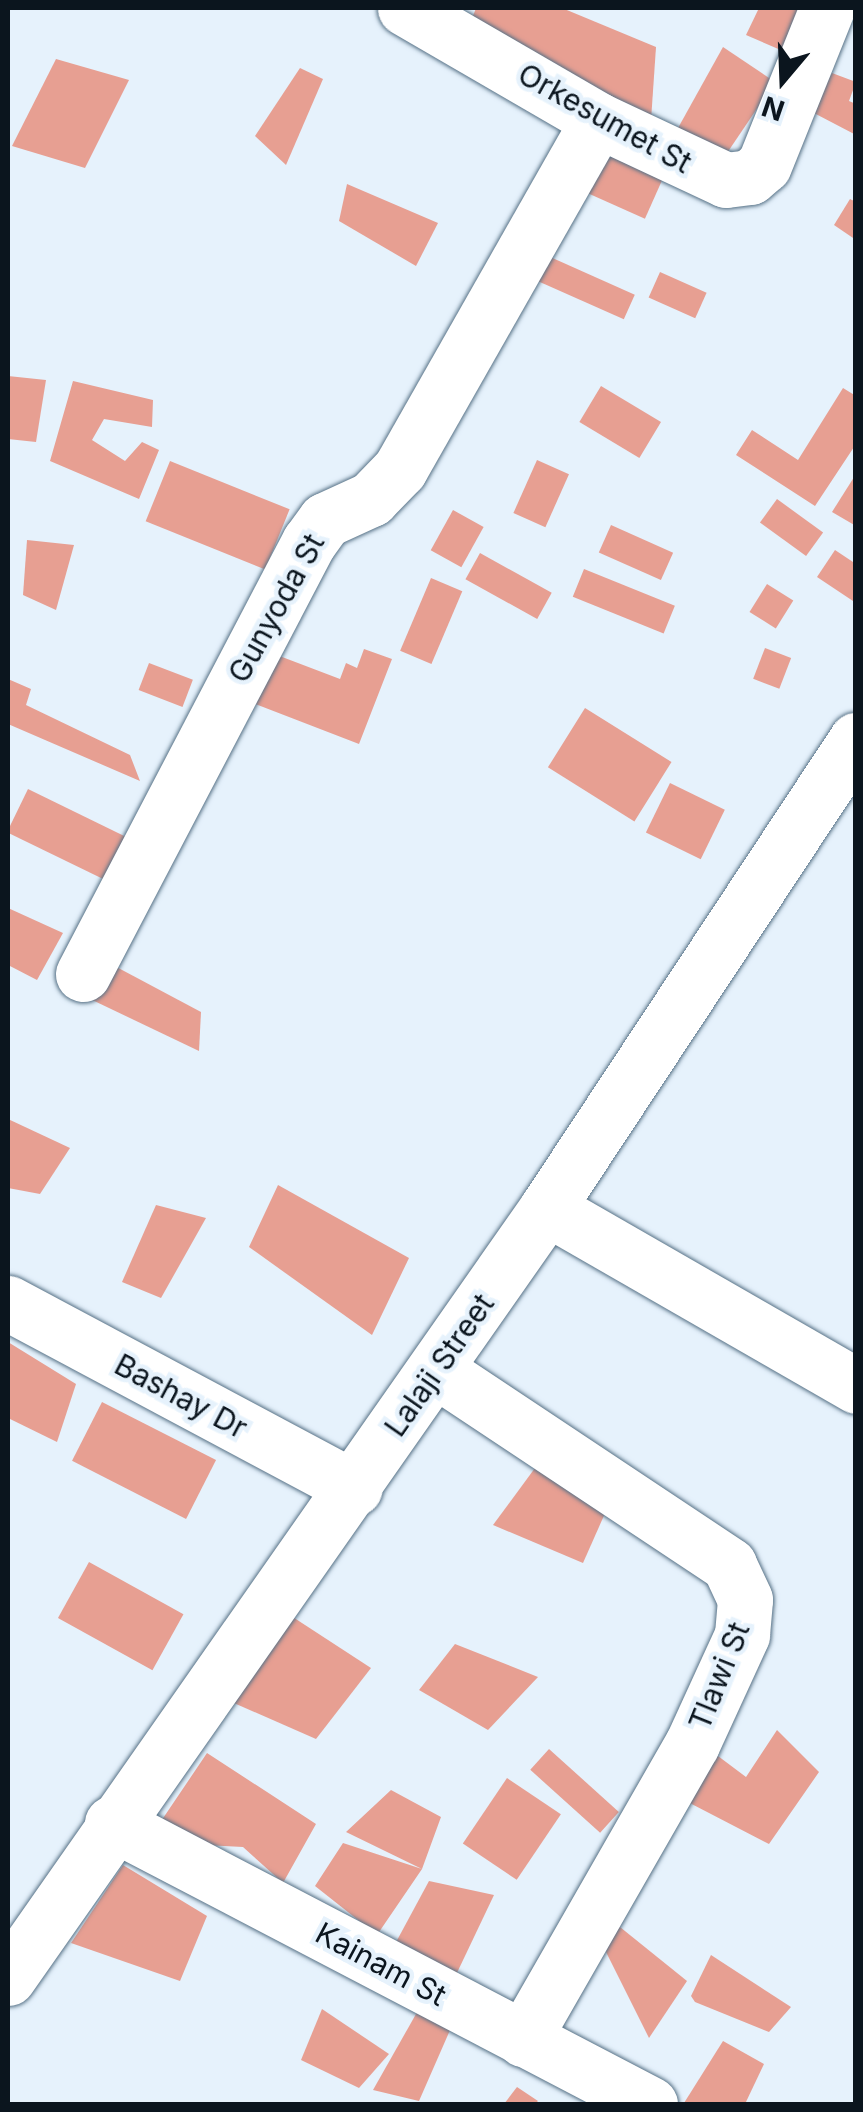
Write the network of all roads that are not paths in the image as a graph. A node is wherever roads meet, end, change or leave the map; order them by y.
1 (405, 8) edge
2 (828, 8) edge
3 (598, 120) junction
4 (847, 770) edge
5 (83, 974) dead end
6 (547, 1208) junction
7 (8, 1303) edge
8 (436, 1370) junction
9 (856, 1386) edge
10 (355, 1488) junction
11 (112, 1823) junction
12 (8, 1978) edge
13 (522, 2039) junction
14 (650, 2104) edge

1 - 3 street, Orkesumet St
2 - 3 street, Orkesumet St
3 - 5 street, Gunyoda St
4 - 6 street, Lalaji Street
6 - 8 street, Lalaji Street
6 - 9 street
7 - 10 street, Bashay Dr
8 - 10 street, Lalaji Street
8 - 13 street, Tlawi St
10 - 11 street, Lalaji Street
11 - 12 street, Lalaji Street
11 - 13 street, Kainam St
13 - 14 street, Kainam St

